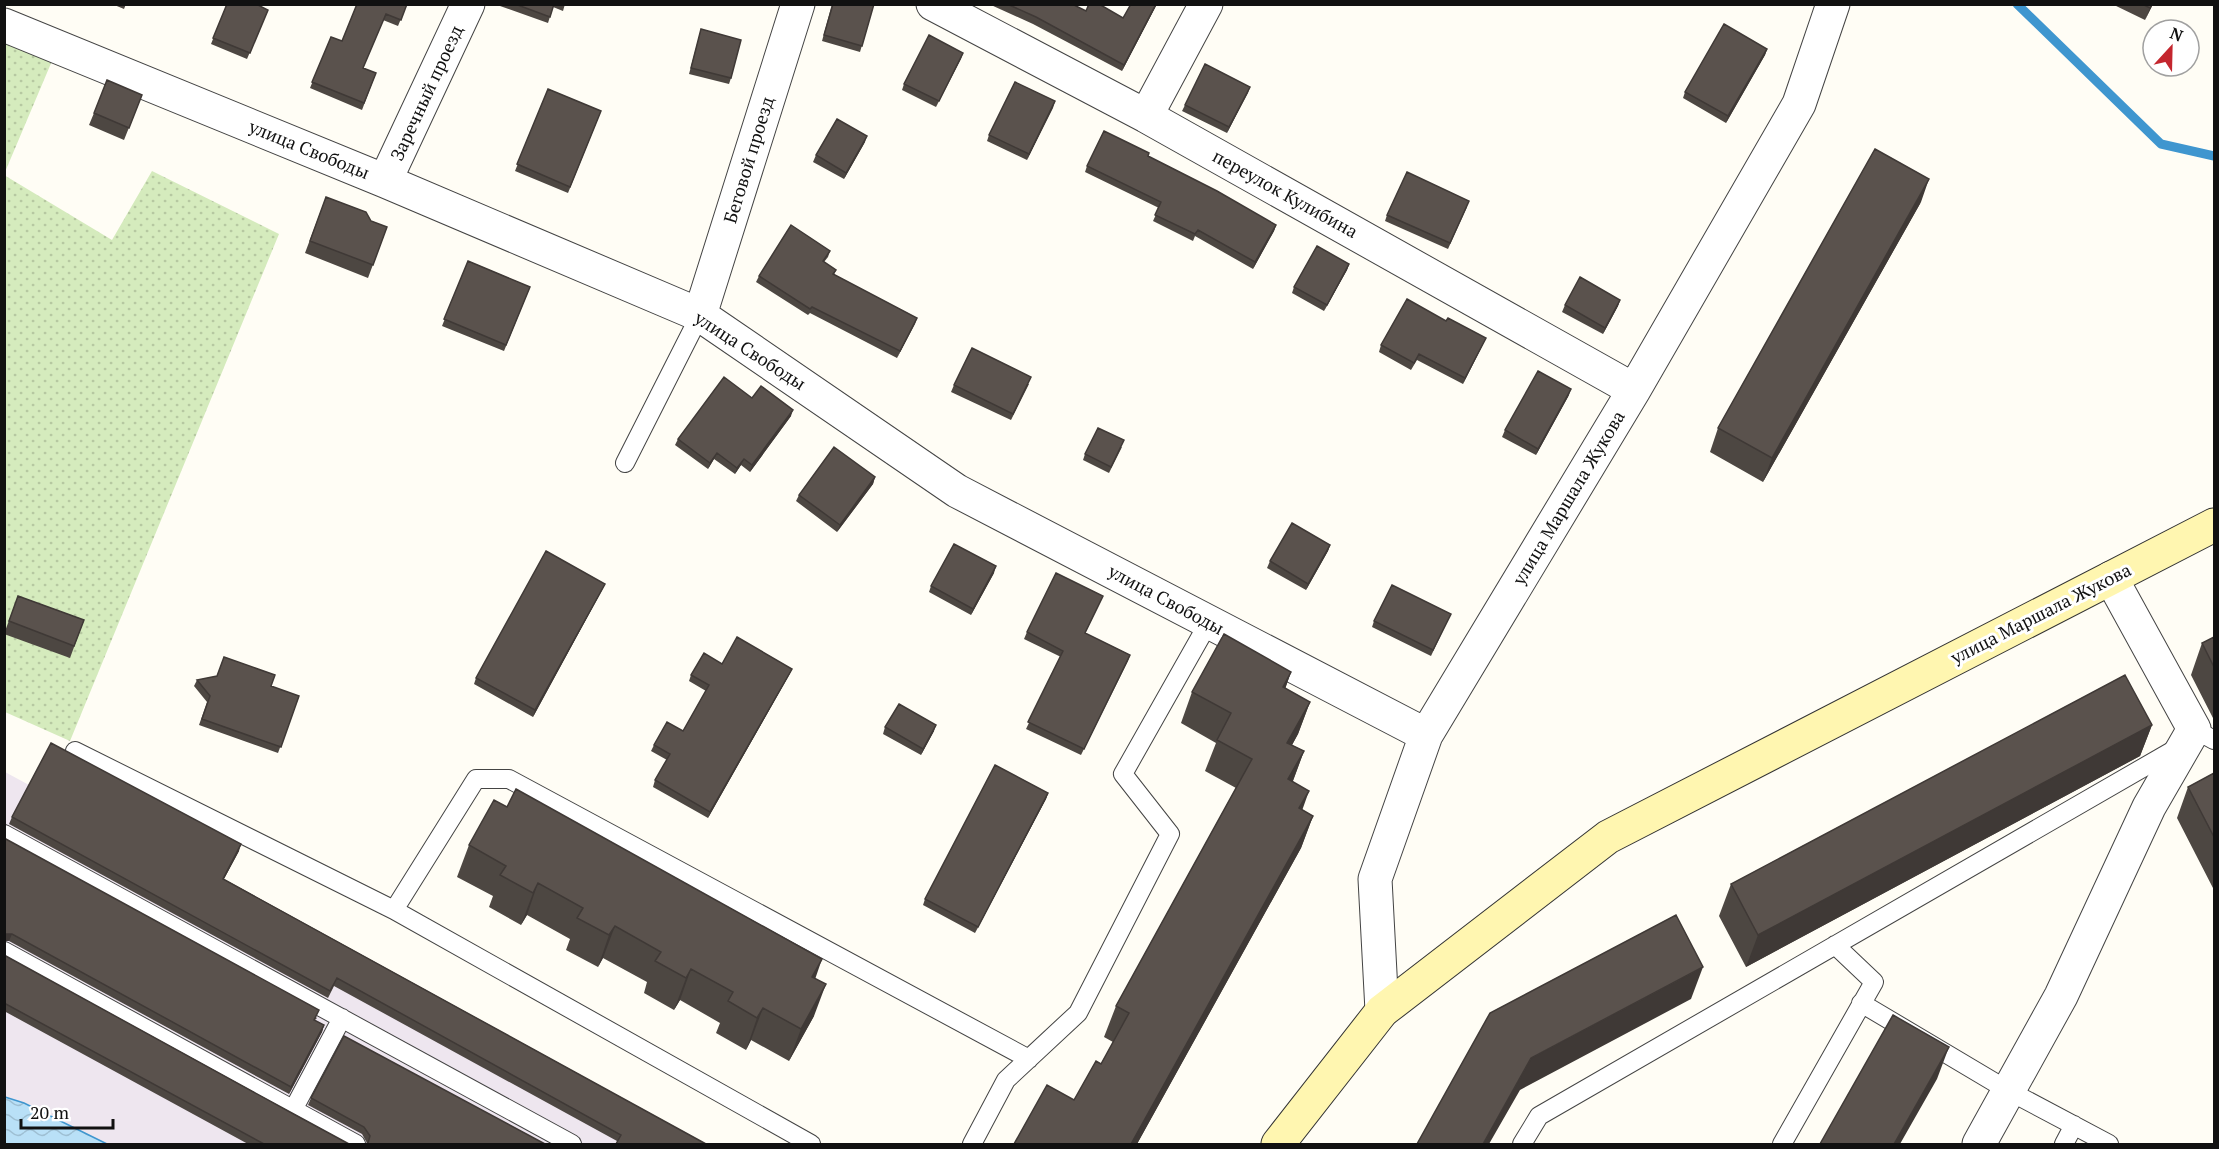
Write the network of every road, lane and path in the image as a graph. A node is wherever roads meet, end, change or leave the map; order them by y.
1 (468, 4) edge
2 (798, 4) edge
3 (933, 4) edge
4 (1206, 4) edge
5 (1833, 4) edge
6 (4, 25) edge
7 (1146, 116) junction
8 (386, 181) junction
9 (700, 315) junction
10 (1634, 390) junction
11 (625, 463) dead end
12 (2214, 525) edge
13 (2111, 578) junction
14 (1209, 622) junction
15 (1426, 735) junction
16 (2198, 737) edge
17 (75, 751) dead end
18 (4, 834) edge
19 (394, 910) junction
20 (1835, 945) junction
21 (4, 951) edge
22 (1861, 1003) junction
23 (1382, 1011) junction
24 (342, 1018) junction
25 (1029, 1059) junction
26 (2009, 1091) junction
27 (293, 1110) junction
28 (2074, 1125) junction
29 (356, 1144) edge
30 (572, 1144) edge
31 (811, 1144) edge
32 (972, 1144) edge
33 (1278, 1144) edge
34 (1522, 1144) edge
35 (1782, 1144) edge
36 (1979, 1144) edge
37 (2064, 1144) edge
38 (2109, 1144) edge

1 - 8 street, Заречный проезд
2 - 9 street, Беговой проезд
3 - 7 street, переулок Кулибина
4 - 7 street
5 - 10 street, улица Маршала Жукова
6 - 8 street, улица Свободы
7 - 10 street, переулок Кулибина
8 - 9 street, улица Свободы
9 - 11 lane
9 - 14 street, улица Свободы
10 - 15 street, улица Маршала Жукова
12 - 13 street, улица Маршала Жукова
13 - 16 street
13 - 23 street, улица Маршала Жукова
14 - 15 street, улица Свободы
14 - 25 lane
15 - 23 street, улица Маршала Жукова
16 - 20 lane
16 - 26 street
17 - 19 lane
18 - 24 lane
19 - 25 lane
19 - 31 lane
20 - 22 lane
20 - 34 lane
21 - 27 lane
22 - 26 lane
22 - 35 lane
23 - 33 street, улица Маршала Жукова
24 - 27 lane
24 - 30 lane
25 - 32 lane
26 - 28 lane
26 - 36 street
27 - 29 lane
28 - 37 lane
28 - 38 lane

